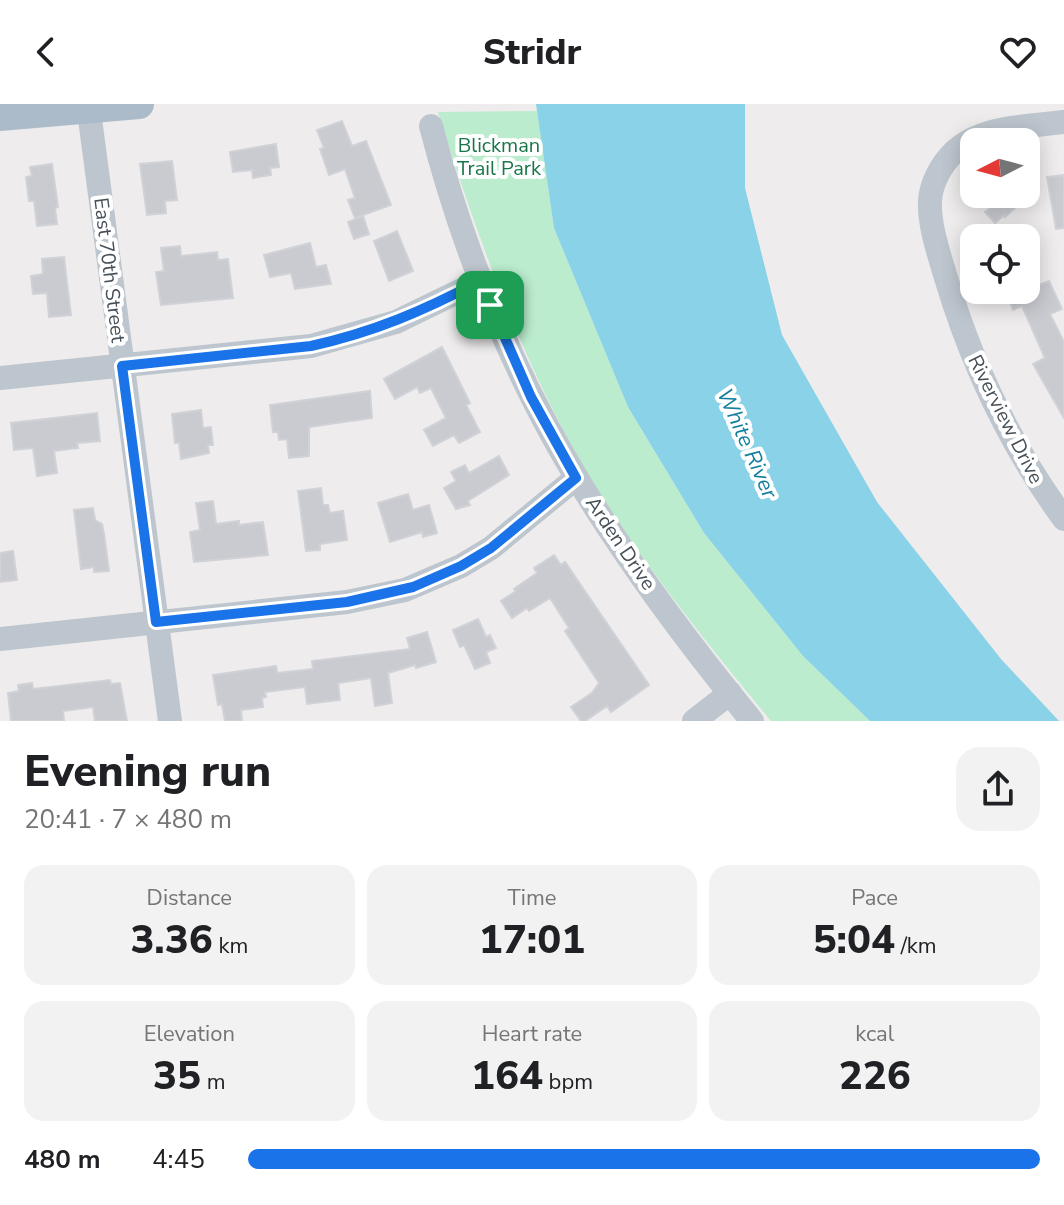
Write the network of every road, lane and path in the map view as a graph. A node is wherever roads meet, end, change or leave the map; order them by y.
1 (139, 104) edge
2 (88, 106) edge
3 (0, 116) edge
4 (1064, 122) edge
5 (431, 126) dead end
6 (480, 281) junction
7 (122, 366) junction
8 (0, 378) edge
9 (576, 478) junction
10 (1064, 519) edge
11 (156, 622) junction
12 (0, 639) edge
13 (730, 693) junction
14 (170, 721) edge
15 (694, 721) edge
16 (752, 721) edge

1 - 2 main road
2 - 3 main road
2 - 7 street, East 70th Street
4 - 10 street, Riverview Drive
5 - 6 street, Arden Drive
6 - 7 street
6 - 9 street, Arden Drive
7 - 8 street
7 - 11 street, East 70th Street
9 - 11 street
9 - 13 street, Arden Drive
11 - 12 street
11 - 14 street, East 70th Street
13 - 15 street
13 - 16 street, Arden Drive

